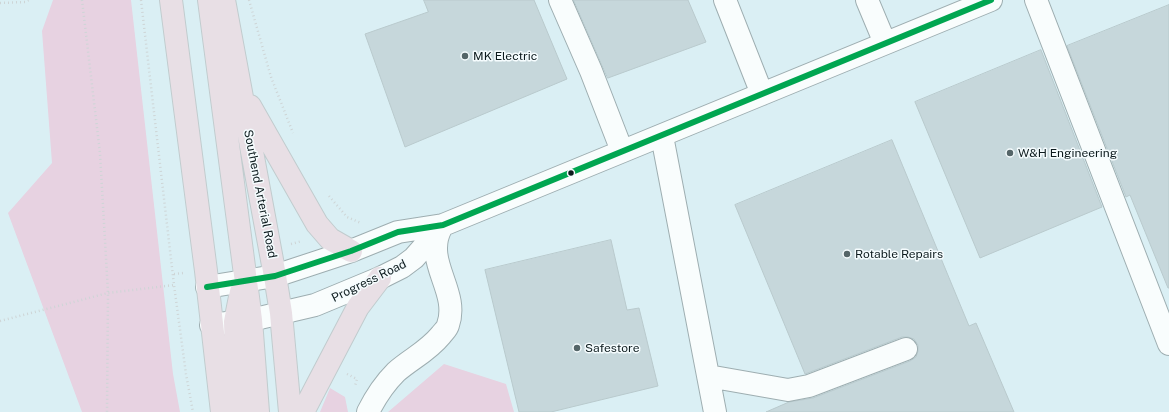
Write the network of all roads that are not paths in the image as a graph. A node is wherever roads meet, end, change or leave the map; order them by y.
1 (171, 0) edge
2 (209, 0) edge
3 (224, 0) edge
4 (560, 0) edge
5 (725, 0) edge
6 (867, 0) edge
7 (990, 0) edge
8 (1036, 0) edge
9 (885, 44) junction
10 (240, 87) junction
11 (762, 94) junction
12 (662, 136) junction
13 (622, 152) junction
14 (443, 225) junction
15 (351, 251) junction
16 (402, 267) junction
17 (275, 276) junction
18 (380, 278) junction
19 (443, 280) junction
20 (245, 282) junction
21 (207, 287) junction
22 (281, 313) junction
23 (243, 321) junction
24 (211, 325) junction
25 (1169, 344) edge
26 (906, 349) dead end
27 (708, 376) junction
28 (222, 412) edge
29 (238, 412) edge
30 (258, 412) edge
31 (290, 412) edge
32 (303, 412) edge
33 (368, 412) edge
34 (715, 412) edge

1 - 21 highway
2 - 20 highway
3 - 10 highway, Southend Arterial Road
4 - 13 street
5 - 11 street
6 - 9 street
7 - 9 street, Progress Road
8 - 25 street
9 - 11 street, Progress Road
10 - 15 highway
10 - 17 highway, Southend Arterial Road
11 - 12 street, Progress Road
12 - 13 street, Progress Road
12 - 27 street
13 - 14 street, Progress Road
14 - 15 street, Progress Road
14 - 16 street, Progress Road
14 - 19 street
15 - 17 street, Progress Road
16 - 18 street, Progress Road
16 - 19 street
17 - 20 street, Progress Road
17 - 22 highway, Southend Arterial Road
18 - 22 street, Progress Road
18 - 32 highway
19 - 33 street
20 - 21 street, Progress Road
20 - 23 highway
21 - 24 highway
22 - 23 street, Progress Road
22 - 31 highway, Southend Arterial Road
23 - 24 street, Progress Road
23 - 29 highway
23 - 30 highway
24 - 28 highway
26 - 27 street
27 - 34 street

